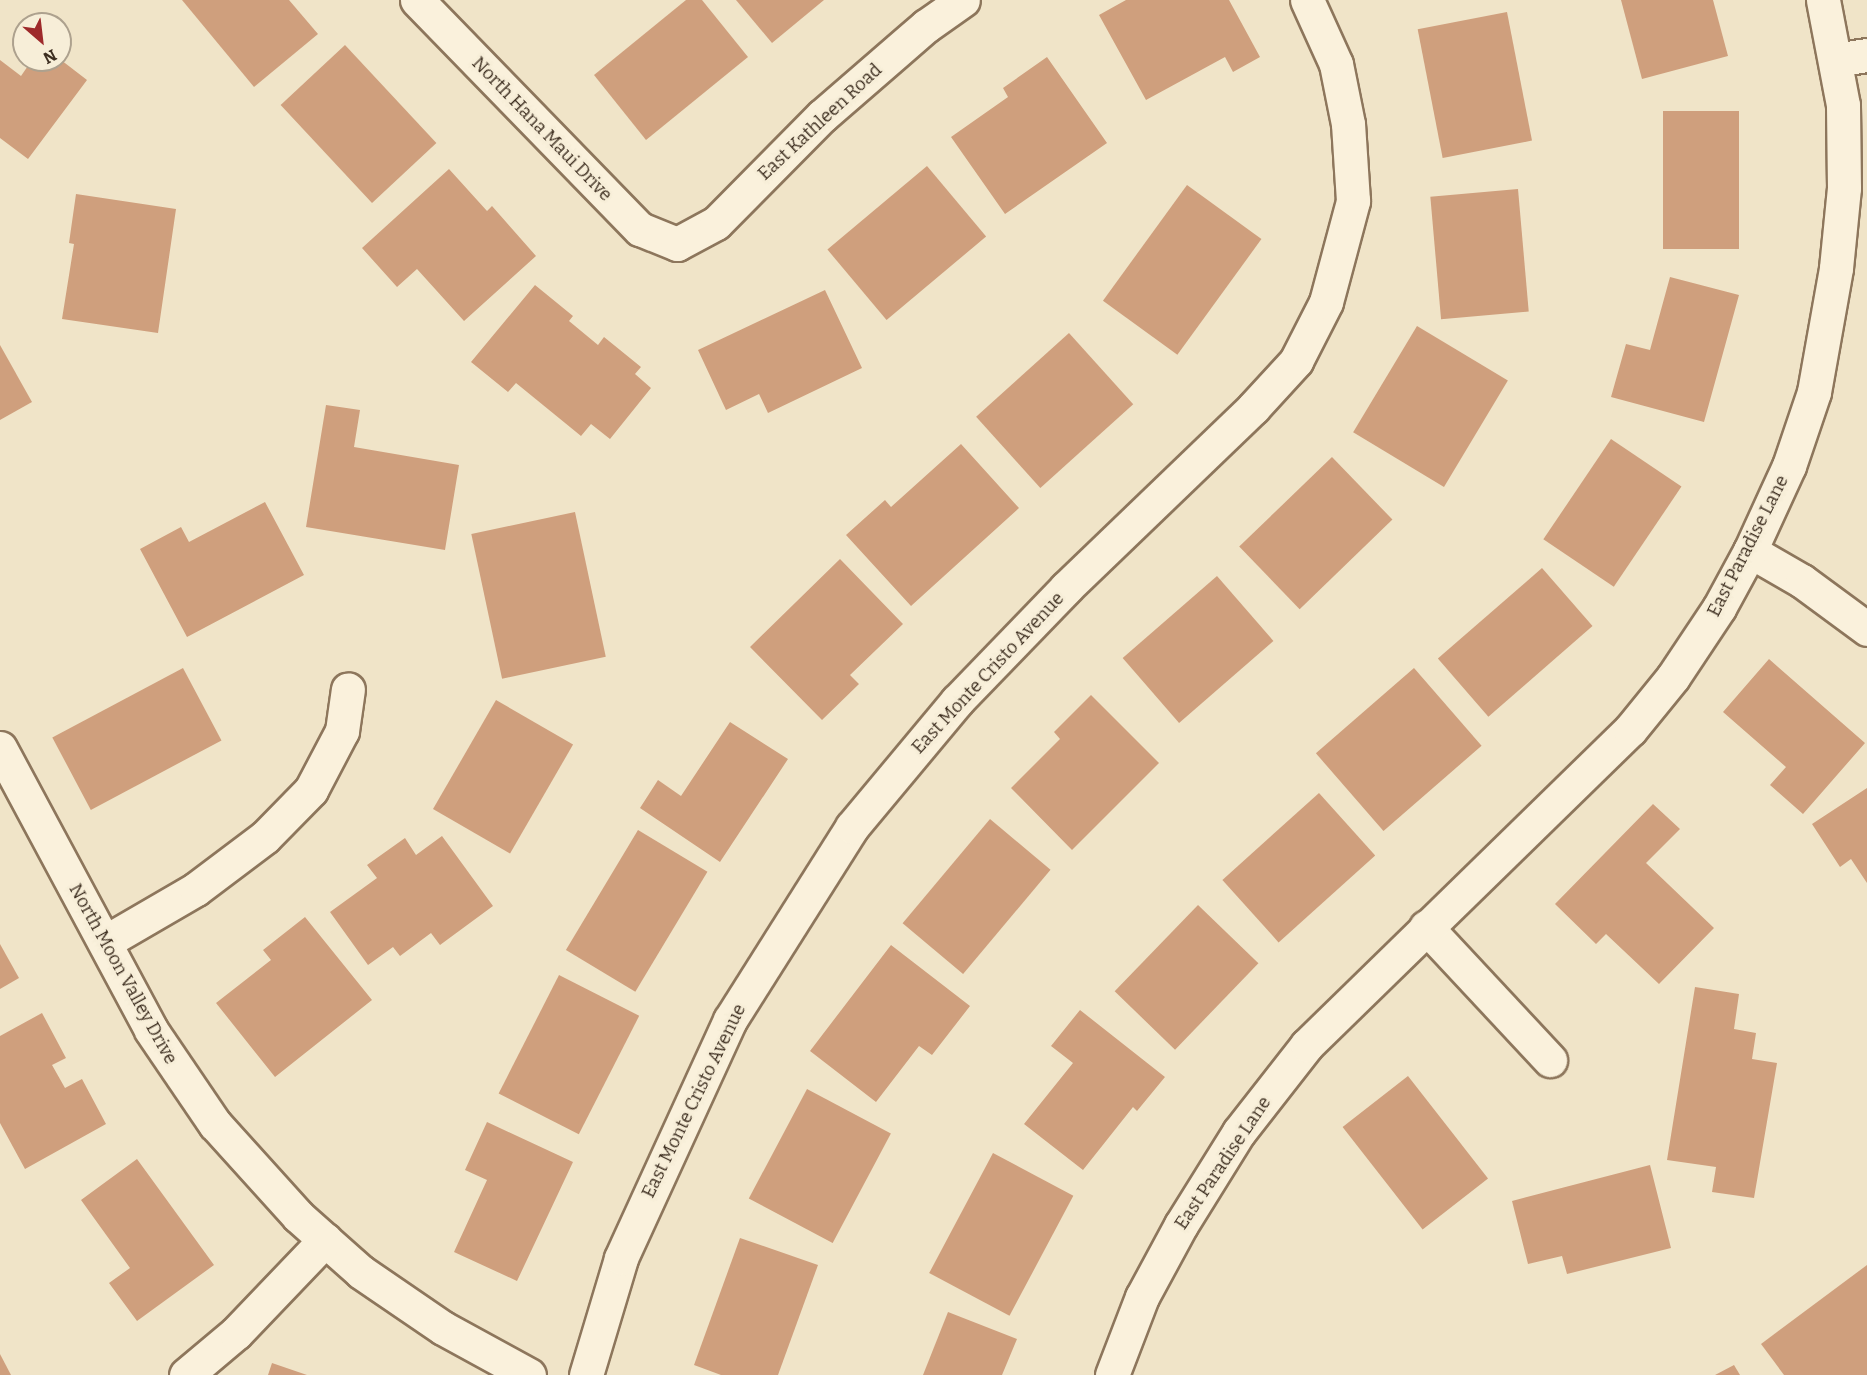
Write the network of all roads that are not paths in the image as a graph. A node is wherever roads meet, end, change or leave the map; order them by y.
1 (417, 0) edge
2 (963, 0) edge
3 (1307, 0) edge
4 (1823, 0) edge
5 (1867, 55) edge
6 (1835, 60) junction
7 (677, 244) joint
8 (1750, 551) junction
9 (1867, 629) edge
10 (348, 689) dead end
11 (0, 748) edge
12 (1426, 927) junction
13 (105, 942) junction
14 (1550, 1060) dead end
15 (325, 1240) junction
16 (186, 1375) edge
17 (529, 1375) edge
18 (586, 1375) edge
19 (1112, 1375) edge

1 - 7 street, North Hana Maui Drive
2 - 7 street, East Kathleen Road
3 - 18 street, East Monte Cristo Avenue
4 - 6 street, East Paradise Lane
5 - 6 street
6 - 8 street, East Paradise Lane
8 - 9 street
8 - 12 street, East Paradise Lane
10 - 13 street
11 - 13 street, North Moon Valley Drive
12 - 14 street
12 - 19 street, East Paradise Lane
13 - 15 street, North Moon Valley Drive
15 - 16 street
15 - 17 street, North Moon Valley Drive

